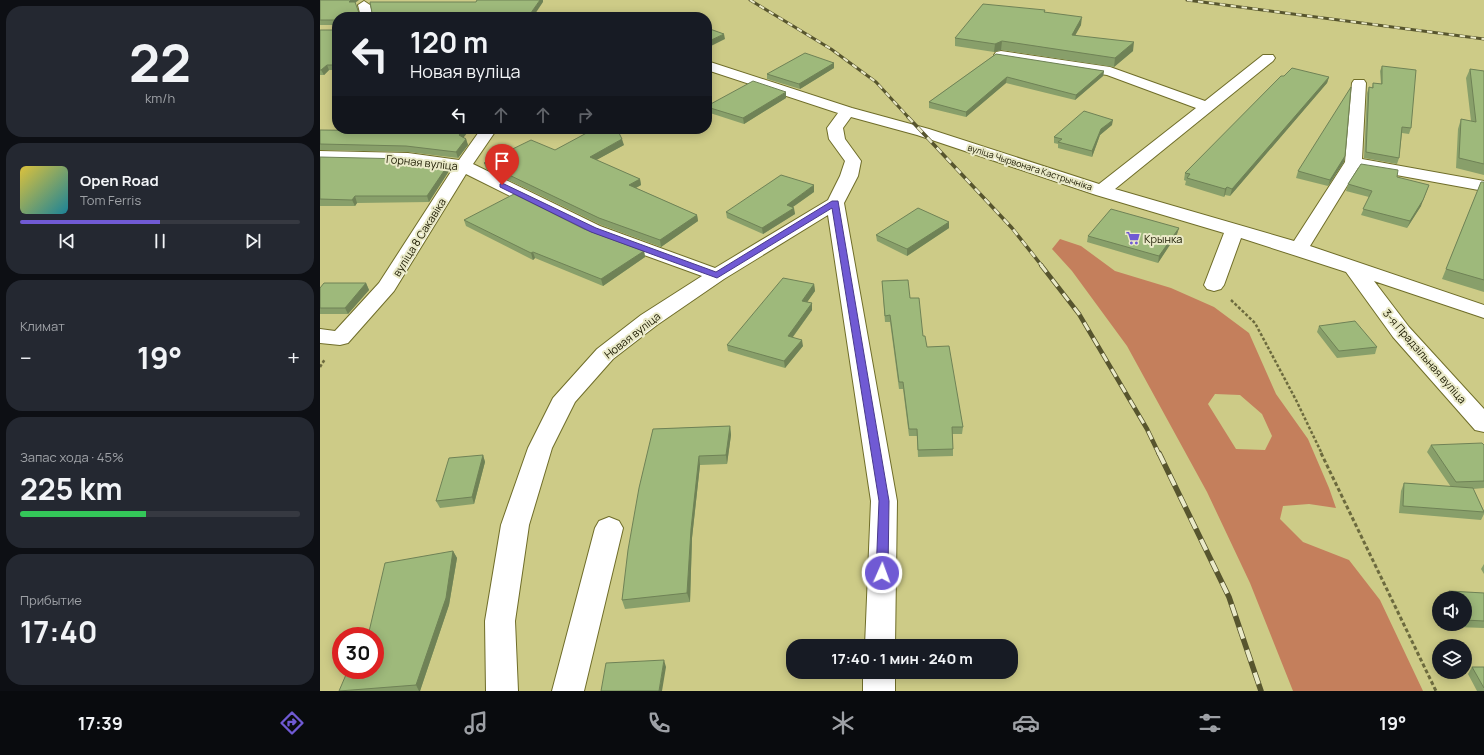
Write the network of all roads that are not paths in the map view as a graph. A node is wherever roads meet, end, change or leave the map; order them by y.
1 (1001, 55) edge
2 (1268, 58) dead end
3 (712, 67) edge
4 (1359, 83) dead end
5 (1207, 107) junction
6 (847, 110) junction
7 (485, 134) edge
8 (320, 156) edge
9 (1353, 162) junction
10 (463, 166) junction
11 (1484, 186) edge
12 (1102, 191) junction
13 (835, 203) junction
14 (1234, 231) junction
15 (1299, 249) junction
16 (1353, 267) junction
17 (717, 276) junction
18 (1214, 285) road end
19 (1484, 312) edge
20 (330, 337) edge
21 (1484, 424) edge
22 (609, 528) dead end
23 (880, 639) edge
24 (879, 679) edge
25 (502, 691) edge
26 (568, 691) edge
27 (879, 691) edge

1 - 5 street
2 - 5 street
3 - 6 street, вуліца Чырвонага Кастрычніка
4 - 9 street
5 - 12 street
6 - 12 street, вуліца Чырвонага Кастрычніка
6 - 13 street
7 - 10 street, вуліца 8 Сакавіка
8 - 10 street, Горная вуліца
9 - 11 street
9 - 15 street
10 - 17 street, Горная вуліца
10 - 20 street, вуліца 8 Сакавіка
12 - 14 street, вуліца Чырвонага Кастрычніка
13 - 17 street, Новая вуліца
13 - 23 street
14 - 15 street, вуліца Чырвонага Кастрычніка
14 - 18 street
15 - 16 street, вуліца Чырвонага Кастрычніка
16 - 19 street, вуліца Чырвонага Кастрычніка
16 - 21 street, 3-я Прадзільная вуліца
17 - 25 street, Новая вуліца
22 - 26 street
24 - 27 street

